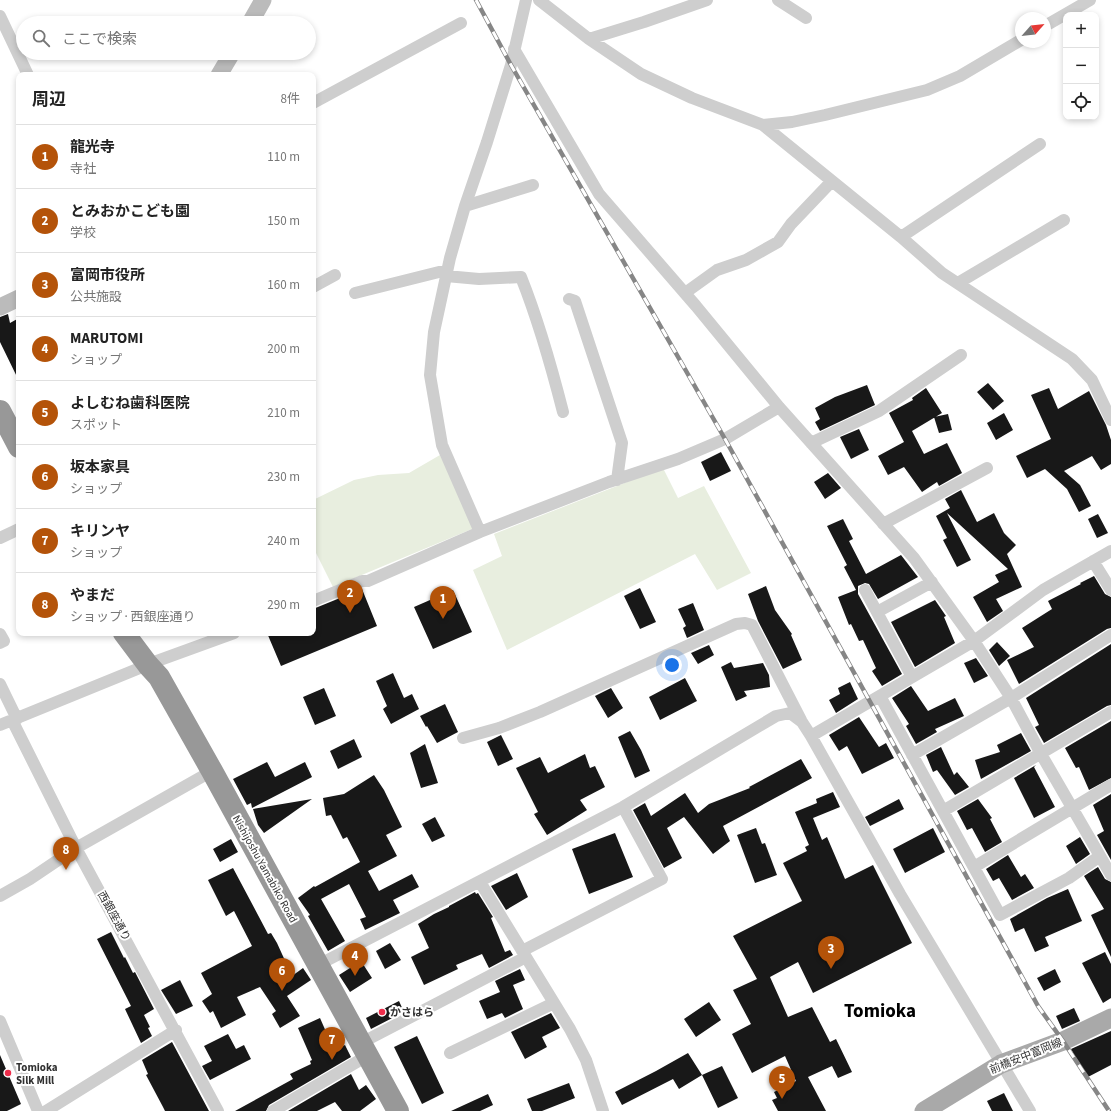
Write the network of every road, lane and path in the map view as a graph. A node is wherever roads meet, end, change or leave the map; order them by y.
1 (264, 0) edge
2 (526, 0) edge
3 (539, 0) edge
4 (707, 0) edge
5 (778, 0) edge
6 (1090, 0) edge
7 (0, 16) edge
8 (254, 16) edge
9 (806, 18) dead end
10 (461, 23) dead end
11 (1051, 23) edge
12 (589, 39) junction
13 (1015, 44) edge
14 (514, 49) junction
15 (16, 50) edge
16 (21, 60) edge
17 (228, 60) edge
18 (27, 72) edge
19 (221, 72) edge
20 (316, 101) edge
21 (762, 125) junction
22 (1040, 144) dead end
23 (832, 181) junction
24 (534, 186) dead end
25 (465, 206) junction
26 (1064, 220) dead end
27 (901, 237) junction
28 (447, 273) junction
29 (335, 275) dead end
30 (958, 283) junction
31 (316, 285) edge
32 (355, 293) dead end
33 (685, 293) junction
34 (16, 299) edge
35 (569, 299) dead end
36 (0, 307) edge
37 (961, 355) dead end
38 (779, 407) junction
39 (0, 411) edge
40 (563, 412) dead end
41 (1111, 420) edge
42 (16, 441) edge
43 (811, 443) junction
44 (987, 468) dead end
45 (617, 480) junction
46 (883, 524) junction
47 (16, 531) edge
48 (480, 532) junction
49 (0, 538) edge
50 (1111, 550) edge
51 (1093, 561) junction
52 (932, 582) junction
53 (865, 590) dead end
54 (1111, 590) edge
55 (316, 600) edge
56 (877, 612) junction
57 (0, 634) edge
58 (1111, 635) edge
59 (126, 636) edge
60 (226, 636) edge
61 (974, 641) junction
62 (0, 643) edge
63 (148, 665) junction
64 (912, 677) junction
65 (0, 684) edge
66 (880, 696) junction
67 (1011, 698) junction
68 (1111, 712) edge
69 (15, 719) junction
70 (802, 722) junction
71 (0, 725) edge
72 (811, 736) junction
73 (463, 738) dead end
74 (1041, 754) junction
75 (912, 755) junction
76 (212, 770) junction
77 (1111, 785) edge
78 (623, 807) junction
79 (1072, 808) junction
80 (943, 811) junction
81 (76, 848) junction
82 (1105, 860) edge
83 (974, 867) junction
84 (1111, 875) edge
85 (480, 882) junction
86 (0, 896) edge
87 (524, 954) junction
88 (318, 965) junction
89 (554, 1003) junction
90 (0, 1021) edge
91 (1108, 1022) edge
92 (176, 1030) junction
93 (364, 1050) junction
94 (450, 1053) dead end
95 (1001, 1064) junction
96 (38, 1111) edge
97 (46, 1111) edge
98 (218, 1111) edge
99 (272, 1111) edge
100 (398, 1111) edge
101 (603, 1111) edge
102 (924, 1111) edge
103 (1030, 1111) edge

1 - 8 street
2 - 14 street
3 - 12 street
4 - 12 street
5 - 9 street
6 - 11 street
7 - 15 street
10 - 20 street
12 - 21 street
13 - 21 street
14 - 25 street
14 - 33 street
16 - 18 street
17 - 19 street
21 - 23 street
22 - 27 street
23 - 27 street
23 - 33 street
24 - 25 street
25 - 28 street
26 - 30 street
27 - 30 street
28 - 32 street
28 - 40 street
28 - 48 street
29 - 31 street
30 - 41 street
33 - 38 street
34 - 36 street
35 - 45 street
37 - 43 street
38 - 43 street
38 - 45 street
39 - 42 highway
43 - 46 street
44 - 46 street
45 - 48 street
46 - 52 street
47 - 49 street
48 - 55 street
50 - 51 street
51 - 54 street
51 - 61 street
52 - 56 street
52 - 61 street
53 - 56 street
56 - 64 street
57 - 62 street
58 - 67 street
59 - 63 highway, Nishijoshu Yamabiko Road
60 - 63 street
61 - 64 street
61 - 67 street
63 - 69 street
63 - 76 highway, Nishijoshu Yamabiko Road
64 - 66 street
65 - 69 street, 西銀座通り
66 - 72 street
66 - 75 street
67 - 74 street
67 - 75 street
68 - 74 street
69 - 71 street
69 - 81 street, 西銀座通り
70 - 72 street
70 - 73 street
70 - 78 street
72 - 95 street
74 - 79 street
74 - 80 street
75 - 80 street
76 - 81 street
76 - 88 highway, Nishijoshu Yamabiko Road
77 - 79 street
78 - 85 street
78 - 87 street
79 - 82 street
79 - 83 street
80 - 83 street
81 - 86 street
81 - 92 street, 西銀座通り
82 - 83 street
82 - 84 street
85 - 87 street
85 - 88 street
87 - 89 street
87 - 93 street
88 - 93 highway, Nishijoshu Yamabiko Road
89 - 94 street
89 - 101 street
90 - 96 street
91 - 95 main road, 前橋安中富岡線
92 - 97 street
92 - 98 street, 西銀座通り
93 - 99 street
93 - 100 highway, Nishijoshu Yamabiko Road
95 - 102 main road, 前橋安中富岡線
95 - 103 street

